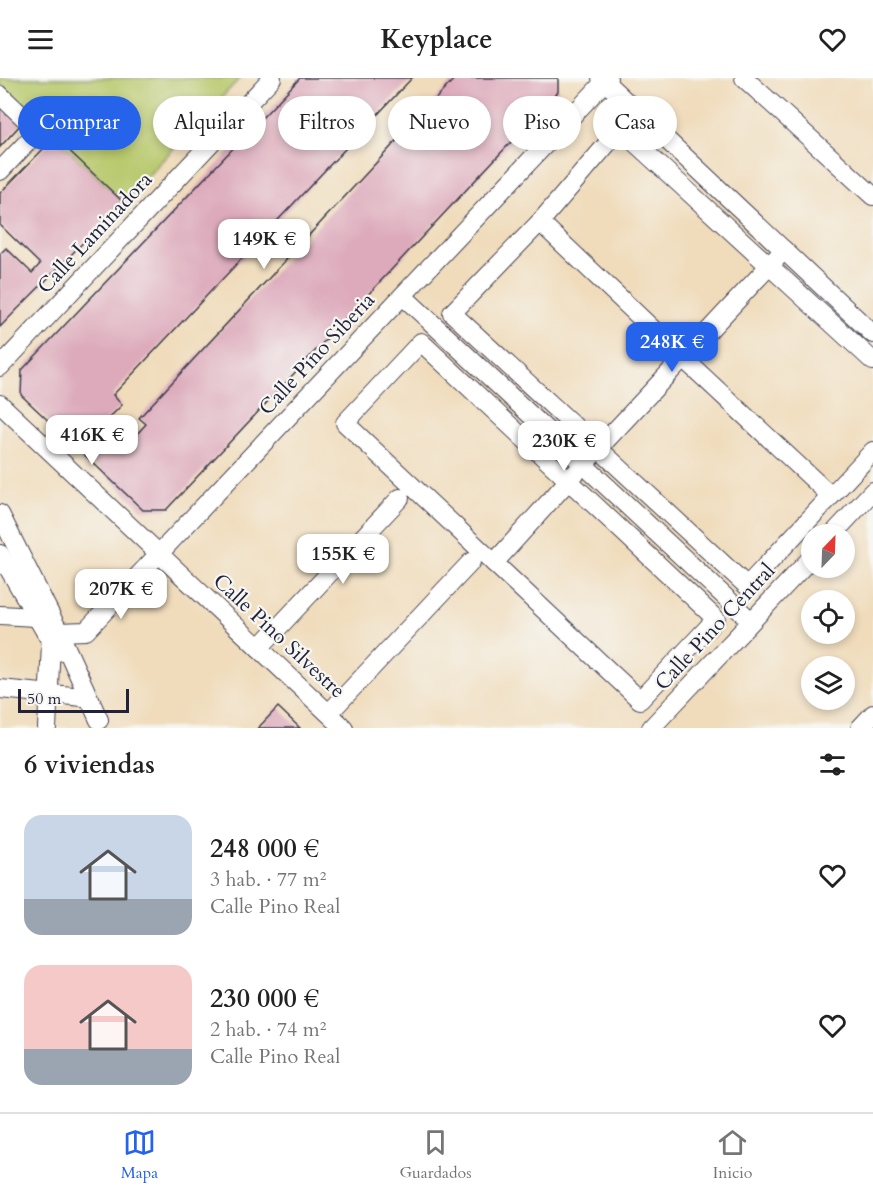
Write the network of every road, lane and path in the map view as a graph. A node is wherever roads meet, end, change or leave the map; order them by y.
1 (272, 78) edge
2 (744, 78) edge
3 (605, 79) edge
4 (0, 95) edge
5 (0, 171) edge
6 (873, 196) edge
7 (540, 222) junction
8 (784, 250) junction
9 (769, 266) junction
10 (403, 296) junction
11 (873, 334) edge
12 (683, 358) junction
13 (873, 361) edge
14 (0, 367) edge
15 (520, 376) junction
16 (506, 392) junction
17 (0, 404) edge
18 (490, 408) junction
19 (599, 449) junction
20 (870, 460) edge
21 (584, 465) junction
22 (568, 481) junction
23 (873, 490) edge
24 (831, 496) junction
25 (400, 498) dead end
26 (0, 514) edge
27 (677, 521) junction
28 (841, 524) edge
29 (662, 537) junction
30 (790, 540) junction
31 (801, 549) edge
32 (0, 554) edge
33 (159, 554) junction
34 (646, 554) junction
35 (471, 562) dead end
36 (494, 563) junction
37 (801, 568) edge
38 (0, 615) edge
39 (35, 617) junction
40 (751, 621) junction
41 (55, 637) junction
42 (259, 648) junction
43 (0, 689) edge
44 (49, 694) junction
45 (83, 697) junction
46 (328, 713) junction
47 (873, 714) edge
48 (101, 724) edge
49 (47, 728) edge
50 (344, 728) edge
51 (651, 728) edge
52 (860, 728) edge

1 - 14 street, Calle Laminadora
2 - 6 street
3 - 8 street
3 - 10 street, Calle Pino Siberia
4 - 5 street
7 - 9 street
7 - 12 street
7 - 15 street
8 - 9 street
8 - 11 street
9 - 12 street
9 - 13 street
10 - 16 street
10 - 33 street, Calle Pino Siberia
12 - 19 street
12 - 24 street
15 - 16 street
15 - 19 street
16 - 18 street
16 - 21 street
17 - 33 street, Calle Pino Silvestre
18 - 22 street
18 - 36 street
19 - 21 street
19 - 27 street
20 - 24 street
21 - 22 street
21 - 29 street
22 - 34 street
22 - 36 street
23 - 28 street
24 - 30 street
25 - 42 street
26 - 41 street
27 - 29 street
27 - 30 street
29 - 34 street
29 - 40 street
30 - 31 street
32 - 39 street
33 - 41 street, Calle Pino Siberia
33 - 42 street, Calle Pino Silvestre
34 - 36 street
35 - 46 street
37 - 40 street, Calle Pino Central
38 - 39 street
39 - 41 street
40 - 51 street, Calle Pino Central
41 - 44 street
41 - 45 street
41 - 48 street
42 - 46 street, Calle Pino Silvestre
43 - 44 street
44 - 45 street
44 - 49 street
45 - 48 street
46 - 50 street, Calle Pino Silvestre
47 - 52 street

